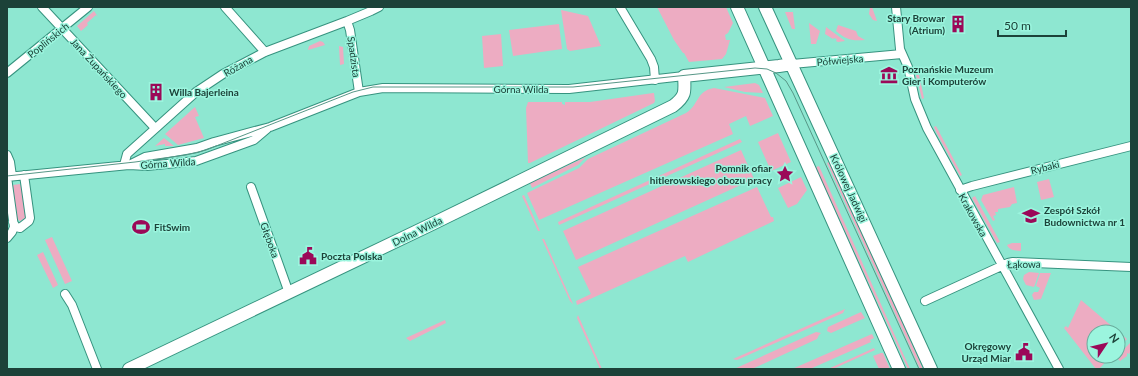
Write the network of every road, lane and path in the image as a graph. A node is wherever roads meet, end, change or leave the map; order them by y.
1 (42, 7) edge
2 (88, 7) edge
3 (225, 7) edge
4 (379, 7) edge
5 (620, 7) edge
6 (737, 7) edge
7 (765, 7) edge
8 (896, 7) edge
9 (347, 21) junction
10 (62, 28) junction
11 (264, 52) junction
12 (902, 54) junction
13 (792, 64) junction
14 (779, 66) joint
15 (763, 68) junction
16 (7, 74) edge
17 (684, 76) junction
18 (655, 80) junction
19 (359, 92) junction
20 (270, 127) junction
21 (155, 128) junction
22 (1131, 146) edge
23 (7, 156) edge
24 (127, 165) junction
25 (24, 175) junction
26 (9, 177) edge
27 (251, 188) dead end
28 (960, 190) junction
29 (13, 222) junction
30 (7, 238) edge
31 (1001, 265) junction
32 (1131, 267) edge
33 (289, 293) junction
34 (65, 294) dead end
35 (925, 300) dead end
36 (97, 369) edge
37 (129, 369) edge
38 (899, 369) edge
39 (931, 369) edge
40 (1058, 369) edge

1 - 10 street, Jana Żupańskiego
2 - 10 street, Poplińskich
3 - 11 street
4 - 9 street, Różana
5 - 18 street
6 - 15 street
7 - 13 street, Królowej Jadwigi
8 - 12 street, Krakowska
9 - 11 street, Różana
9 - 19 street, Spadzista
10 - 16 street, Poplińskich
10 - 21 street, Jana Żupańskiego
11 - 21 street, Różana
12 - 13 street, Półwiejska
12 - 28 street, Krakowska
13 - 14 street, Półwiejska
13 - 39 street, Królowej Jadwigi
14 - 15 street, Górna Wilda
15 - 17 street, Górna Wilda
15 - 38 street
17 - 18 street, Górna Wilda
17 - 33 street, Dolna Wilda
18 - 19 street, Górna Wilda
19 - 20 street, Górna Wilda
20 - 24 street, Górna Wilda
20 - 24 street, Górna Wilda
21 - 24 street, Różana
22 - 28 street, Rybaki
23 - 26 street
24 - 25 street, Górna Wilda
25 - 26 street, Górna Wilda
25 - 29 street
26 - 29 street
27 - 33 street, Głęboka
28 - 31 street, Krakowska
29 - 30 street
31 - 32 street, Łąkowa
31 - 35 street, Łąkowa
31 - 40 street, Krakowska
33 - 37 street, Dolna Wilda
34 - 36 street

